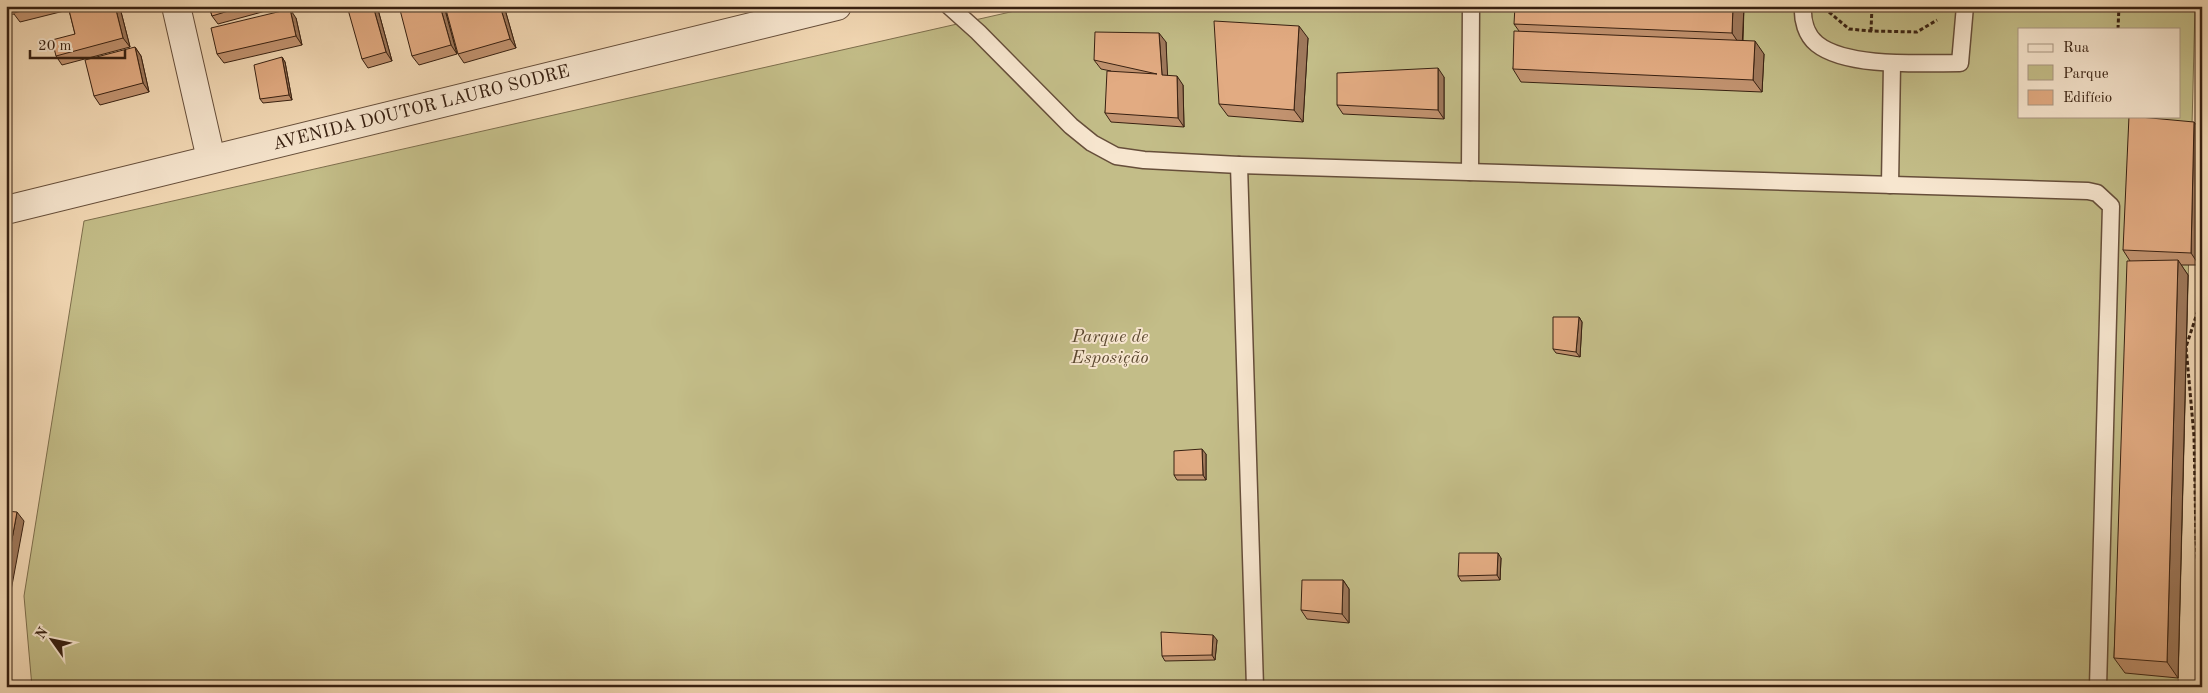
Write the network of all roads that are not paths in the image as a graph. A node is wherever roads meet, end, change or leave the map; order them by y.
1 (176, 6) edge
2 (837, 6) edge
3 (949, 6) edge
4 (1471, 6) edge
5 (1802, 6) edge
6 (1965, 6) edge
7 (1892, 64) junction
8 (211, 159) junction
9 (1239, 165) junction
10 (1470, 172) junction
11 (1890, 185) junction
12 (6, 210) edge
13 (1256, 687) edge
14 (2098, 687) edge

1 - 8 street
2 - 8 street, AVENIDA DOUTOR LAURO SODRE
3 - 9 lane
4 - 10 lane
5 - 7 lane
6 - 7 lane
7 - 11 lane
8 - 12 street, AVENIDA DOUTOR LAURO SODRE
9 - 10 lane
9 - 13 lane
10 - 11 lane
11 - 14 lane

